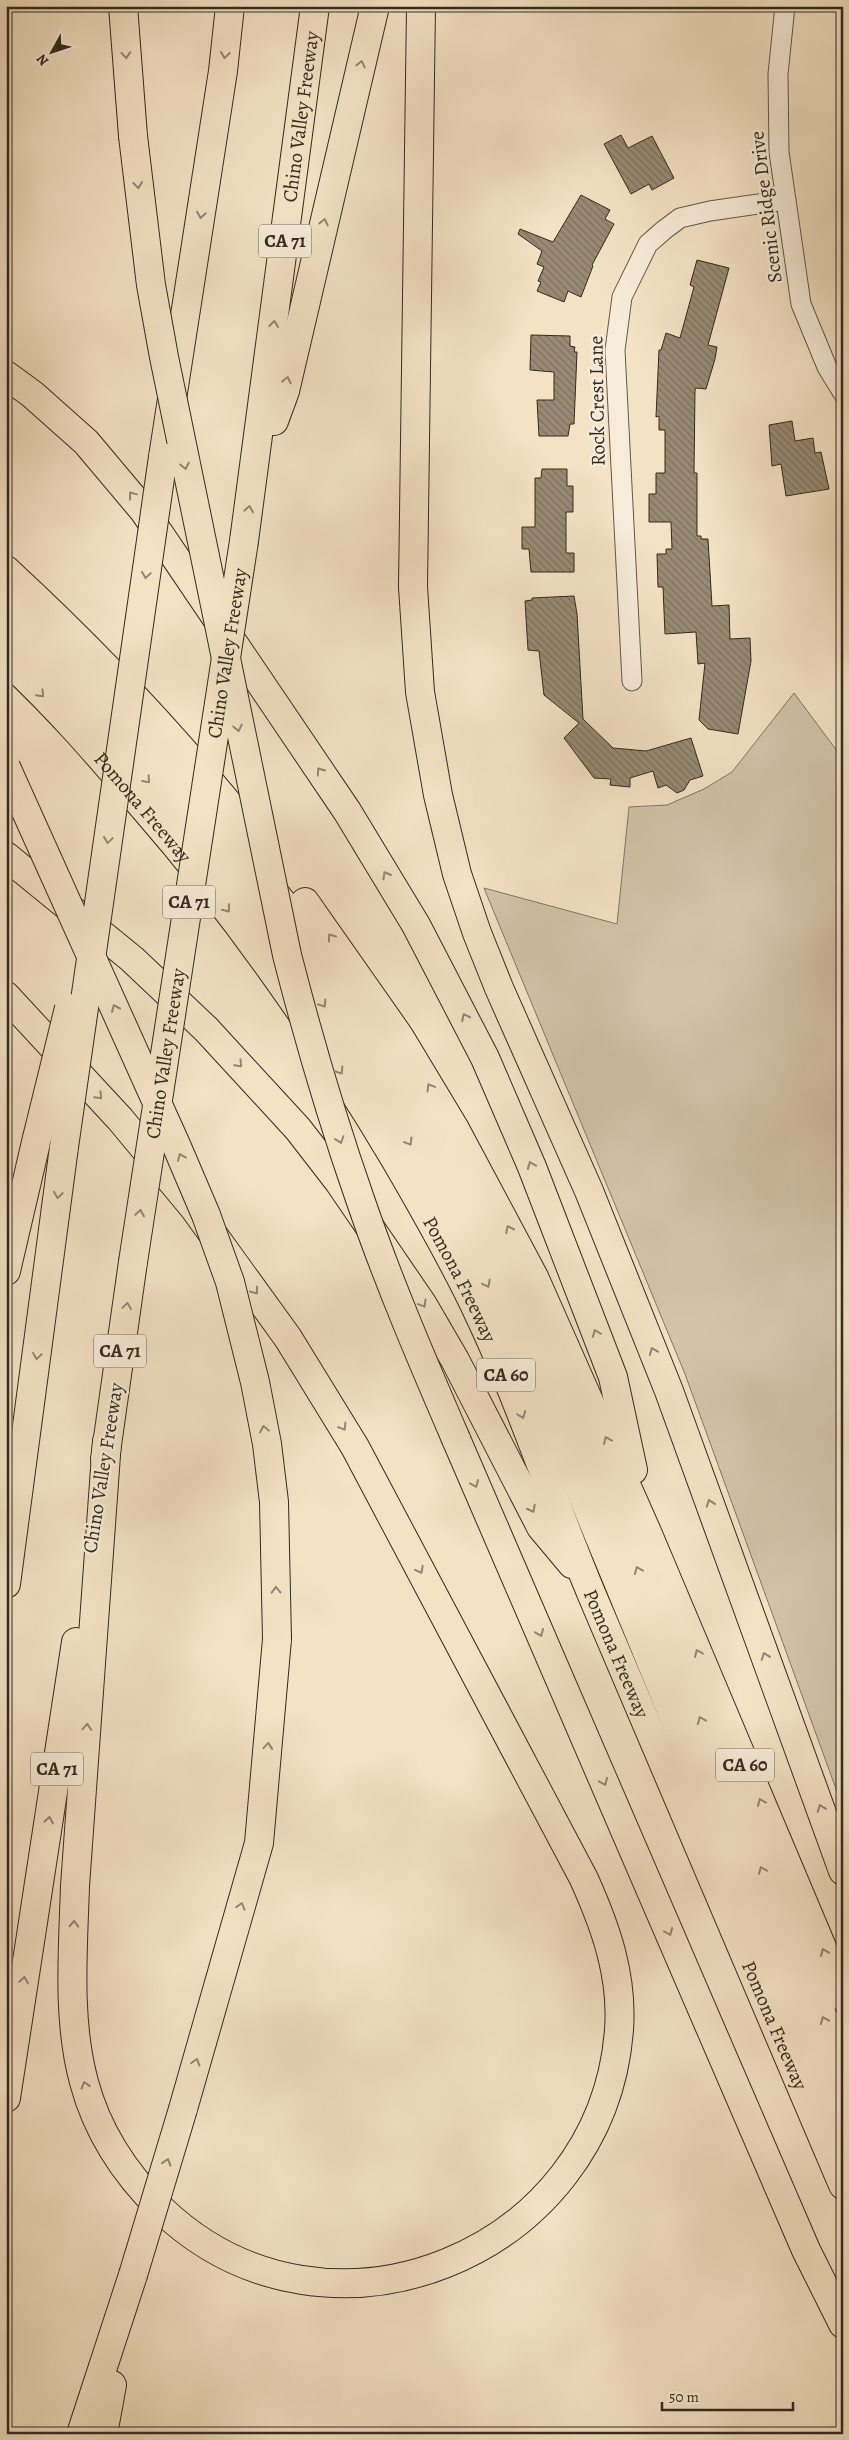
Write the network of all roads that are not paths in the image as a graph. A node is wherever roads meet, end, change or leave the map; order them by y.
1 (123, 6) edge
2 (230, 6) edge
3 (314, 6) edge
4 (374, 6) edge
5 (421, 6) edge
6 (785, 6) edge
7 (786, 200) junction
8 (6, 375) edge
9 (843, 393) edge
10 (254, 476) junction
11 (6, 570) edge
12 (6, 595) edge
13 (6, 629) edge
14 (6, 659) edge
15 (632, 681) dead end
16 (6, 766) edge
17 (6, 856) edge
18 (99, 906) junction
19 (6, 996) edge
20 (6, 1271) edge
21 (107, 1441) junction
22 (647, 1532) junction
23 (587, 1583) junction
24 (6, 1584) edge
25 (843, 1871) edge
26 (843, 1997) edge
27 (843, 2065) edge
28 (6, 2098) edge
29 (843, 2126) edge
30 (843, 2185) edge
31 (133, 2275) junction
32 (843, 2324) edge
33 (81, 2434) edge
34 (103, 2434) edge

1 -> 32 highway, bridge
2 -> 18 highway, bridge
10 -> 3 highway, Chino Valley Freeway / CA 71
10 -> 4 highway
25 -> 5 highway
6 - 7 street, Scenic Ridge Drive
7 - 9 street, Scenic Ridge Drive
7 - 15 street, Rock Crest Lane
22 -> 8 highway
21 -> 10 highway, Chino Valley Freeway / CA 71, bridge
22 -> 11 highway, CA 60
27 -> 12 highway
13 -> 29 highway
14 -> 23 highway, Pomona Freeway / CA 60
31 -> 16 highway, bridge
17 -> 23 highway
18 - 20 highway, bridge
18 -> 24 highway, bridge
19 -> 21 highway
28 -> 21 highway, Chino Valley Freeway / CA 71
26 -> 22 highway, CA 60
23 - 30 highway, Pomona Freeway / CA 60
31 - 33 highway
31 - 34 highway

